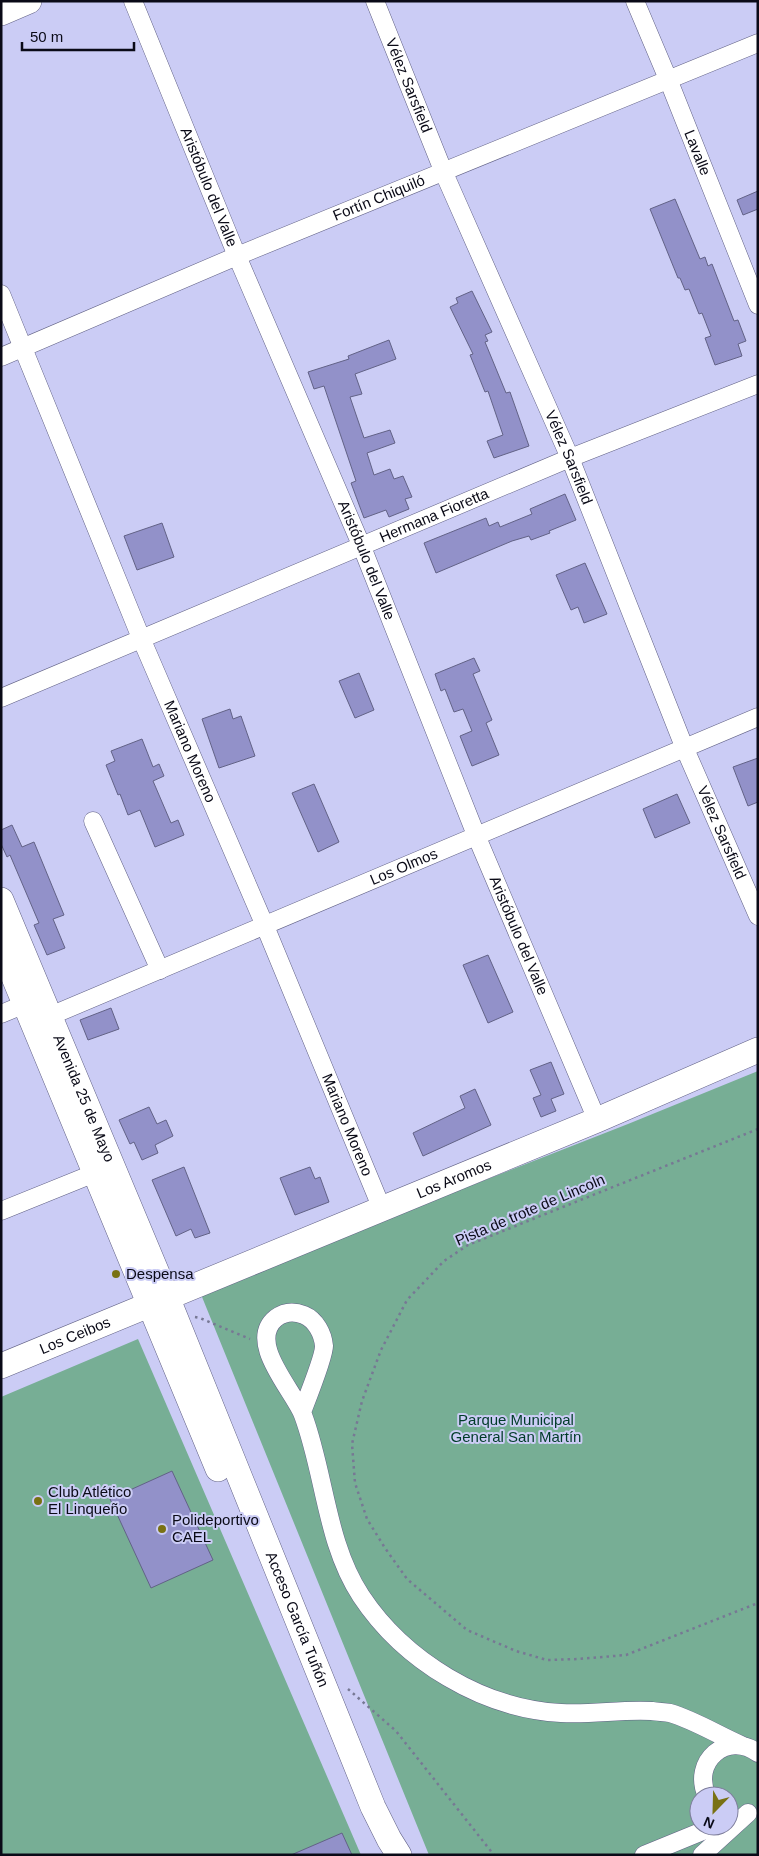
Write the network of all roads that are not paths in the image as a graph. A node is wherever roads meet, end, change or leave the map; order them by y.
1 (29, 1) edge
2 (133, 1) edge
3 (375, 1) edge
4 (635, 1) edge
5 (1, 13) edge
6 (758, 43) edge
7 (668, 79) junction
8 (444, 173) junction
9 (237, 256) junction
10 (1, 294) edge
11 (758, 305) edge
12 (23, 348) junction
13 (1, 357) edge
14 (758, 384) edge
15 (570, 458) junction
16 (362, 547) junction
17 (142, 638) junction
18 (1, 698) edge
19 (758, 717) edge
20 (685, 749) junction
21 (93, 821) dead end
22 (476, 835) junction
23 (1, 900) edge
24 (758, 916) edge
25 (265, 926) junction
26 (1, 946) edge
27 (160, 970) junction
28 (38, 1010) junction
29 (1, 1014) edge
30 (758, 1050) edge
31 (597, 1120) junction
32 (95, 1173) junction
33 (382, 1209) junction
34 (1, 1211) edge
35 (158, 1301) junction
36 (1, 1366) edge
37 (302, 1412) junction
38 (741, 1746) junction
39 (758, 1753) edge
40 (703, 1786) edge
41 (755, 1809) edge
42 (739, 1811) edge
43 (739, 1816) edge
44 (691, 1836) edge
45 (378, 1855) edge
46 (399, 1855) edge
47 (644, 1855) edge
48 (702, 1855) edge

1 - 5 main road
2 - 9 street, Aristóbulo del Valle
3 - 8 street, Vélez Sarsfield
4 - 7 street, Lavalle
6 - 7 street, Fortín Chiquiló
7 - 8 street, Fortín Chiquiló
7 - 11 street, Lavalle
8 - 9 street, Fortín Chiquiló
8 - 15 street, Vélez Sarsfield
9 - 12 street, Fortín Chiquiló
9 - 16 street, Aristóbulo del Valle
10 - 12 street, Mariano Moreno
12 - 13 street, Fortín Chiquiló
12 - 17 street, Mariano Moreno
14 - 15 street, Hermana Fioretta
15 - 16 street, Hermana Fioretta
15 - 20 street, Vélez Sarsfield
16 - 17 street, Hermana Fioretta
16 - 22 street, Aristóbulo del Valle
17 - 18 street, Hermana Fioretta
17 - 25 street, Mariano Moreno
19 - 20 street, Los Olmos
20 - 22 street, Los Olmos
20 - 24 street, Vélez Sarsfield
21 - 27 street
22 - 25 street, Los Olmos
22 - 31 street, Aristóbulo del Valle
23 - 28 main road, Avenida 25 de Mayo
25 - 27 street, Los Olmos
25 - 33 street, Mariano Moreno
26 - 28 main road, Avenida 25 de Mayo
27 - 28 street, Los Olmos
28 - 29 street, Los Olmos
28 - 32 main road, Avenida 25 de Mayo
28 - 35 main road, Avenida 25 de Mayo
30 - 31 main road, Los Aromos
31 - 33 main road, Los Aromos
32 - 34 street
32 - 35 main road, Avenida 25 de Mayo
33 - 35 main road, Los Aromos
35 - 36 main road, Los Ceibos
35 - 45 main road, Acceso García Tuñón
35 - 46 main road, Acceso García Tuñón
37 - 37 street
37 - 38 street
38 - 39 street
38 - 40 street
41 - 42 street
41 - 43 street
41 - 48 street
44 - 47 street

